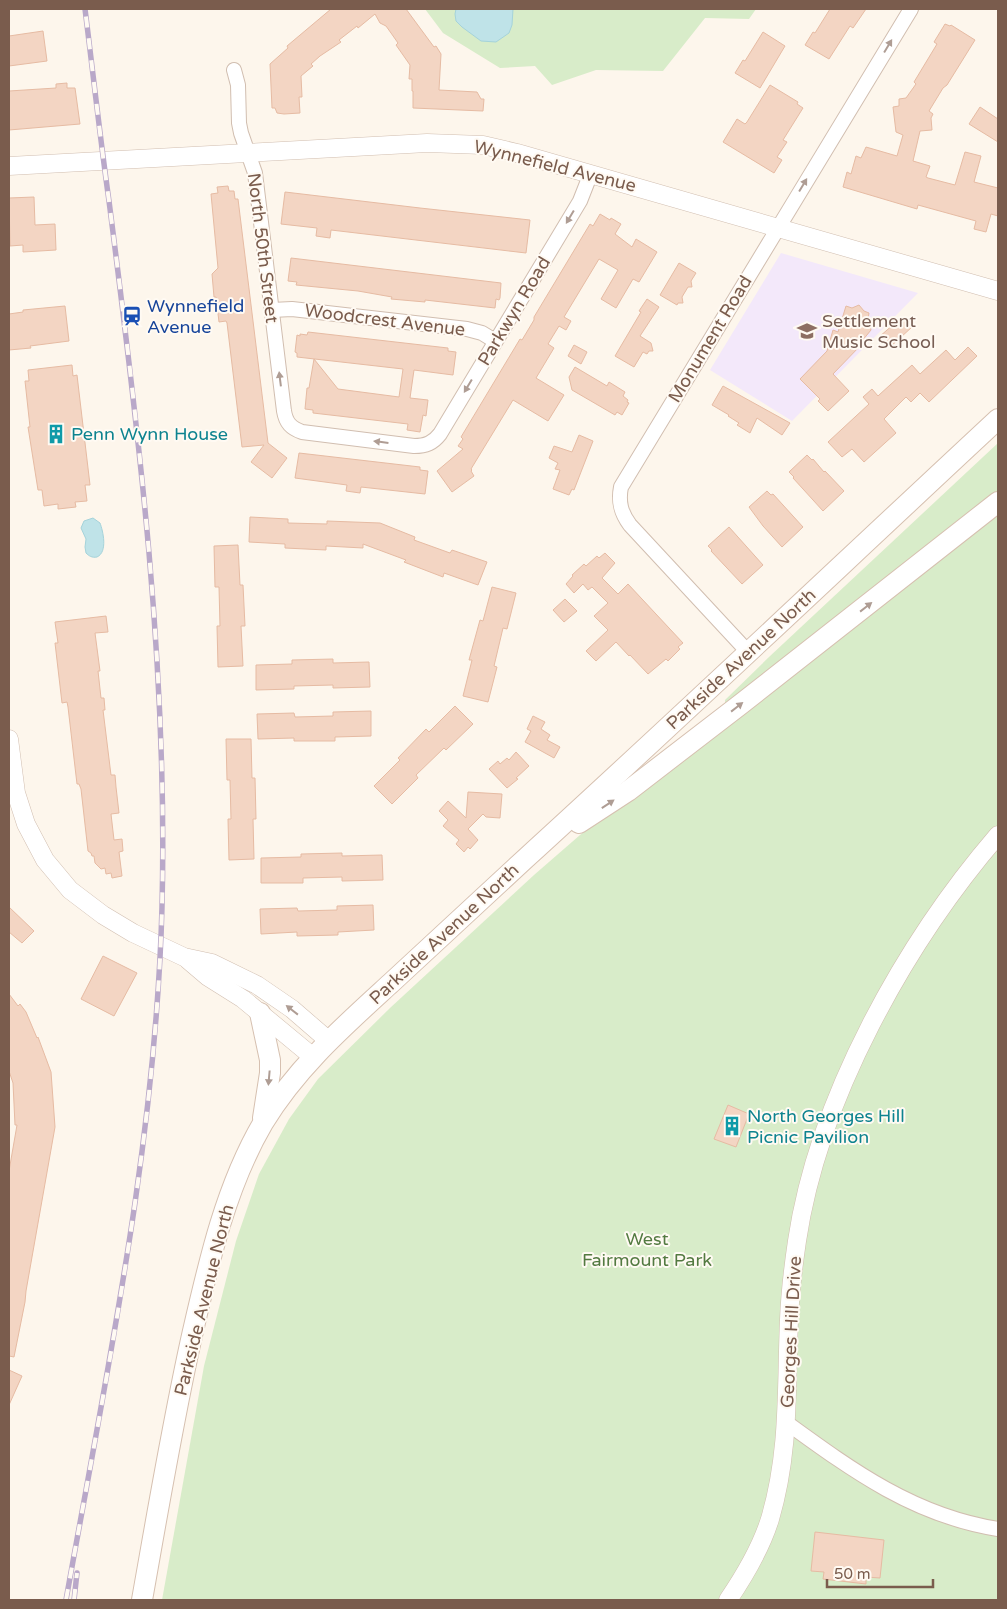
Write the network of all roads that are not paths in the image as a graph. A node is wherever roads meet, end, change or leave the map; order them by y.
1 (911, 9) edge
2 (234, 70) dead end
3 (248, 152) junction
4 (9, 166) edge
5 (591, 173) junction
6 (778, 227) junction
7 (998, 290) edge
8 (272, 310) junction
9 (495, 341) junction
10 (998, 419) edge
11 (429, 444) joint
12 (998, 502) edge
13 (748, 652) junction
14 (9, 739) edge
15 (998, 835) edge
16 (524, 861) junction
17 (184, 957) junction
18 (260, 1012) junction
19 (329, 1041) junction
20 (313, 1057) junction
21 (262, 1125) junction
22 (787, 1423) junction
23 (998, 1529) edge
24 (142, 1600) edge
25 (728, 1600) edge

6 -> 1 street, Monument Road
2 - 3 street, North 50th Street
3 - 4 street, Wynnefield Avenue
3 - 5 street, Wynnefield Avenue
3 - 8 street, North 50th Street
5 - 6 street, Wynnefield Avenue
5 -> 9 street, Parkwyn Road
6 - 7 street, Wynnefield Avenue
6 - 13 street, Monument Road
8 - 9 street, Woodcrest Avenue
11 -> 8 street, North 50th Street
9 -> 11 street, Parkwyn Road
10 - 13 main road, Parkside Avenue North
16 -> 12 main road
13 - 16 main road, Parkside Avenue North
14 - 17 street
15 - 22 street, Georges Hill Drive
16 - 19 main road, Parkside Avenue North
17 - 18 street
19 -> 17 street
18 - 20 street
18 -> 21 main road
19 - 20 main road, Parkside Avenue North
20 - 21 main road, Parkside Avenue North
21 - 24 main road, Parkside Avenue North
22 - 23 street
22 - 25 street, Georges Hill Drive

